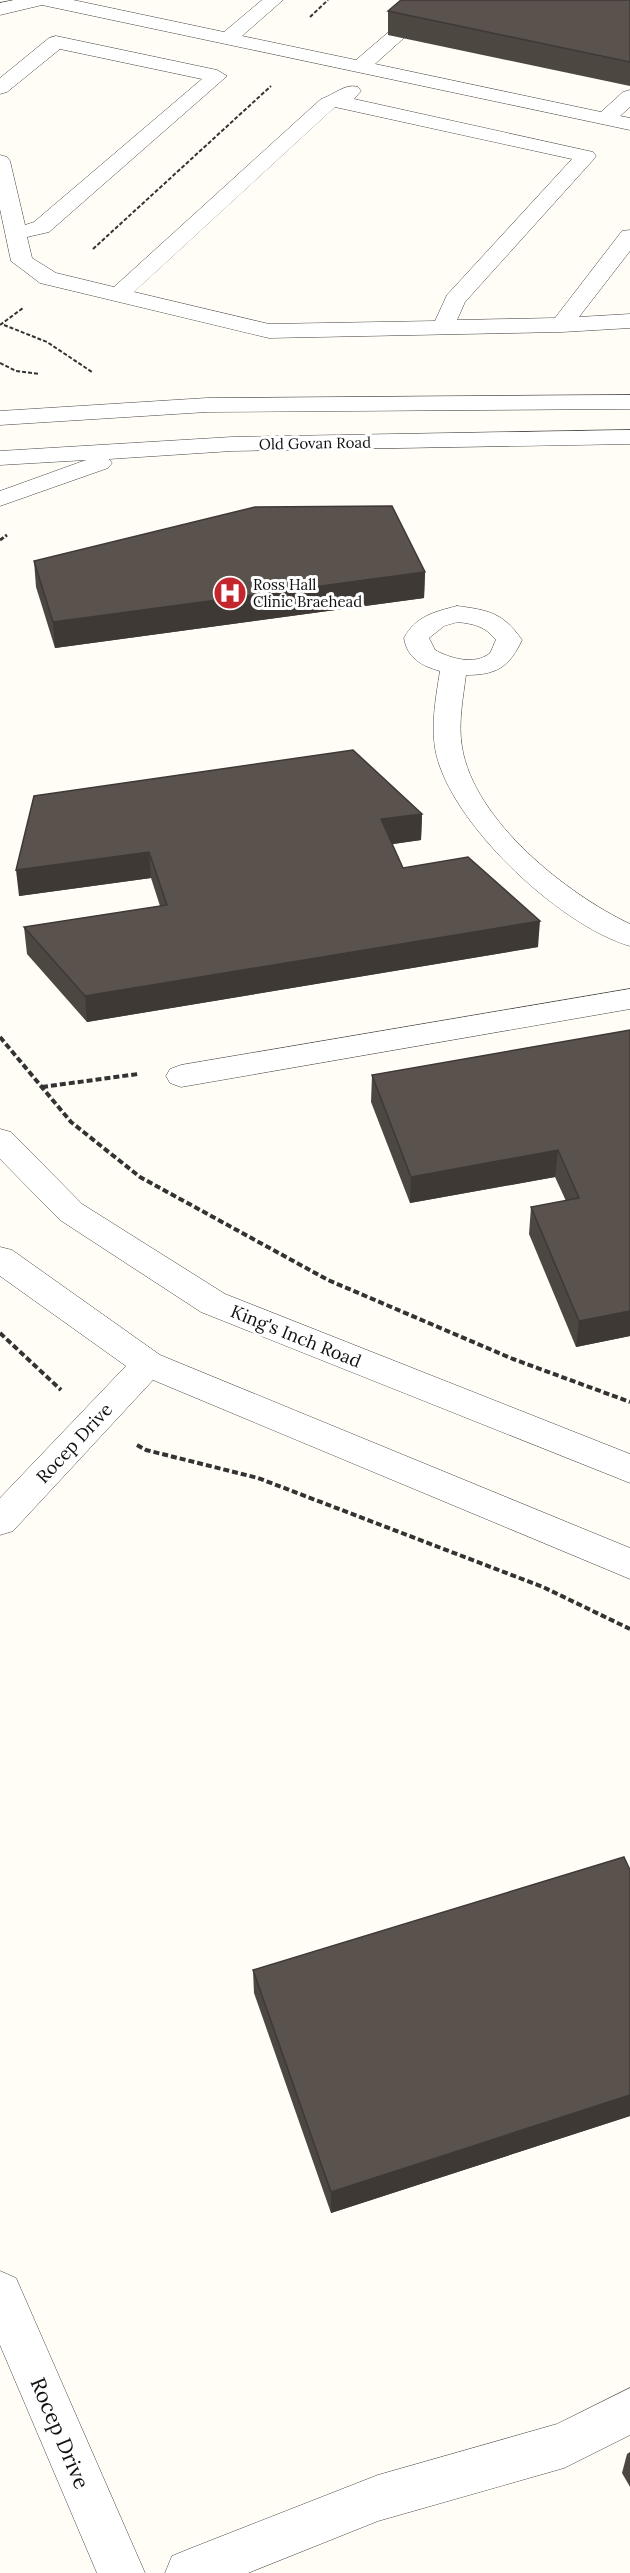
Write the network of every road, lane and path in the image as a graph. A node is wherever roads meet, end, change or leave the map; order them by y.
1 (38, 0) edge
2 (46, 0) edge
3 (274, 0) edge
4 (437, 0) edge
5 (83, 4) edge
6 (0, 9) edge
7 (417, 18) junction
8 (438, 22) edge
9 (166, 25) junction
10 (228, 38) junction
11 (141, 47) junction
12 (305, 55) junction
13 (368, 68) junction
14 (451, 86) junction
15 (0, 88) edge
16 (630, 96) edge
17 (334, 101) junction
18 (533, 103) junction
19 (605, 119) junction
20 (424, 121) junction
21 (630, 124) edge
22 (506, 138) junction
23 (0, 161) edge
24 (16, 232) junction
25 (630, 236) edge
26 (94, 248) dead end
27 (118, 295) junction
28 (630, 321) edge
29 (3, 325) dead end
30 (562, 326) junction
31 (443, 328) junction
32 (93, 373) dead end
33 (0, 401) edge
34 (630, 402) edge
35 (45, 415) junction
36 (0, 418) edge
37 (630, 437) edge
38 (143, 448) junction
39 (0, 458) edge
40 (0, 499) edge
41 (454, 668) dead end
42 (630, 936) edge
43 (630, 999) edge
44 (0, 1036) edge
45 (181, 1077) joint
46 (42, 1087) junction
47 (0, 1140) edge
48 (0, 1259) edge
49 (0, 1333) edge
50 (148, 1364) junction
51 (630, 1402) edge
52 (94, 1421) junction
53 (630, 1469) edge
54 (0, 1521) edge
55 (630, 1564) edge
56 (630, 1629) edge
57 (0, 2293) edge
58 (630, 2411) edge
59 (121, 2573) edge
60 (189, 2573) edge

1 - 6 street
2 - 5 street
3 - 10 street
4 - 7 street
5 - 9 street
7 - 8 street
7 - 13 street
9 - 10 street
9 - 11 street
10 - 12 street
11 - 15 street
11 - 24 street
12 - 13 street
12 - 26 path
13 - 14 street
13 - 17 street
14 - 18 street
14 - 20 street
16 - 19 street
17 - 20 street
17 - 27 street
18 - 19 street
18 - 22 street
19 - 21 street
20 - 22 street
22 - 31 street
23 - 24 street
24 - 27 street
25 - 30 street
27 - 31 street
28 - 30 street
29 - 32 path
30 - 31 street
33 - 35 street
34 - 35 street
35 - 36 street
37 - 38 street, Old Govan Road
38 - 39 street, Old Govan Road
38 - 40 street
41 - 42 street
43 - 45 street
44 - 46 path
45 - 46 path
46 - 51 path
47 - 53 street, King's Inch Road
48 - 50 street
49 - 52 path
50 - 52 street, Rocep Drive
50 - 55 street
52 - 54 street, Rocep Drive
52 - 56 path
57 - 59 street, Rocep Drive
58 - 60 street

